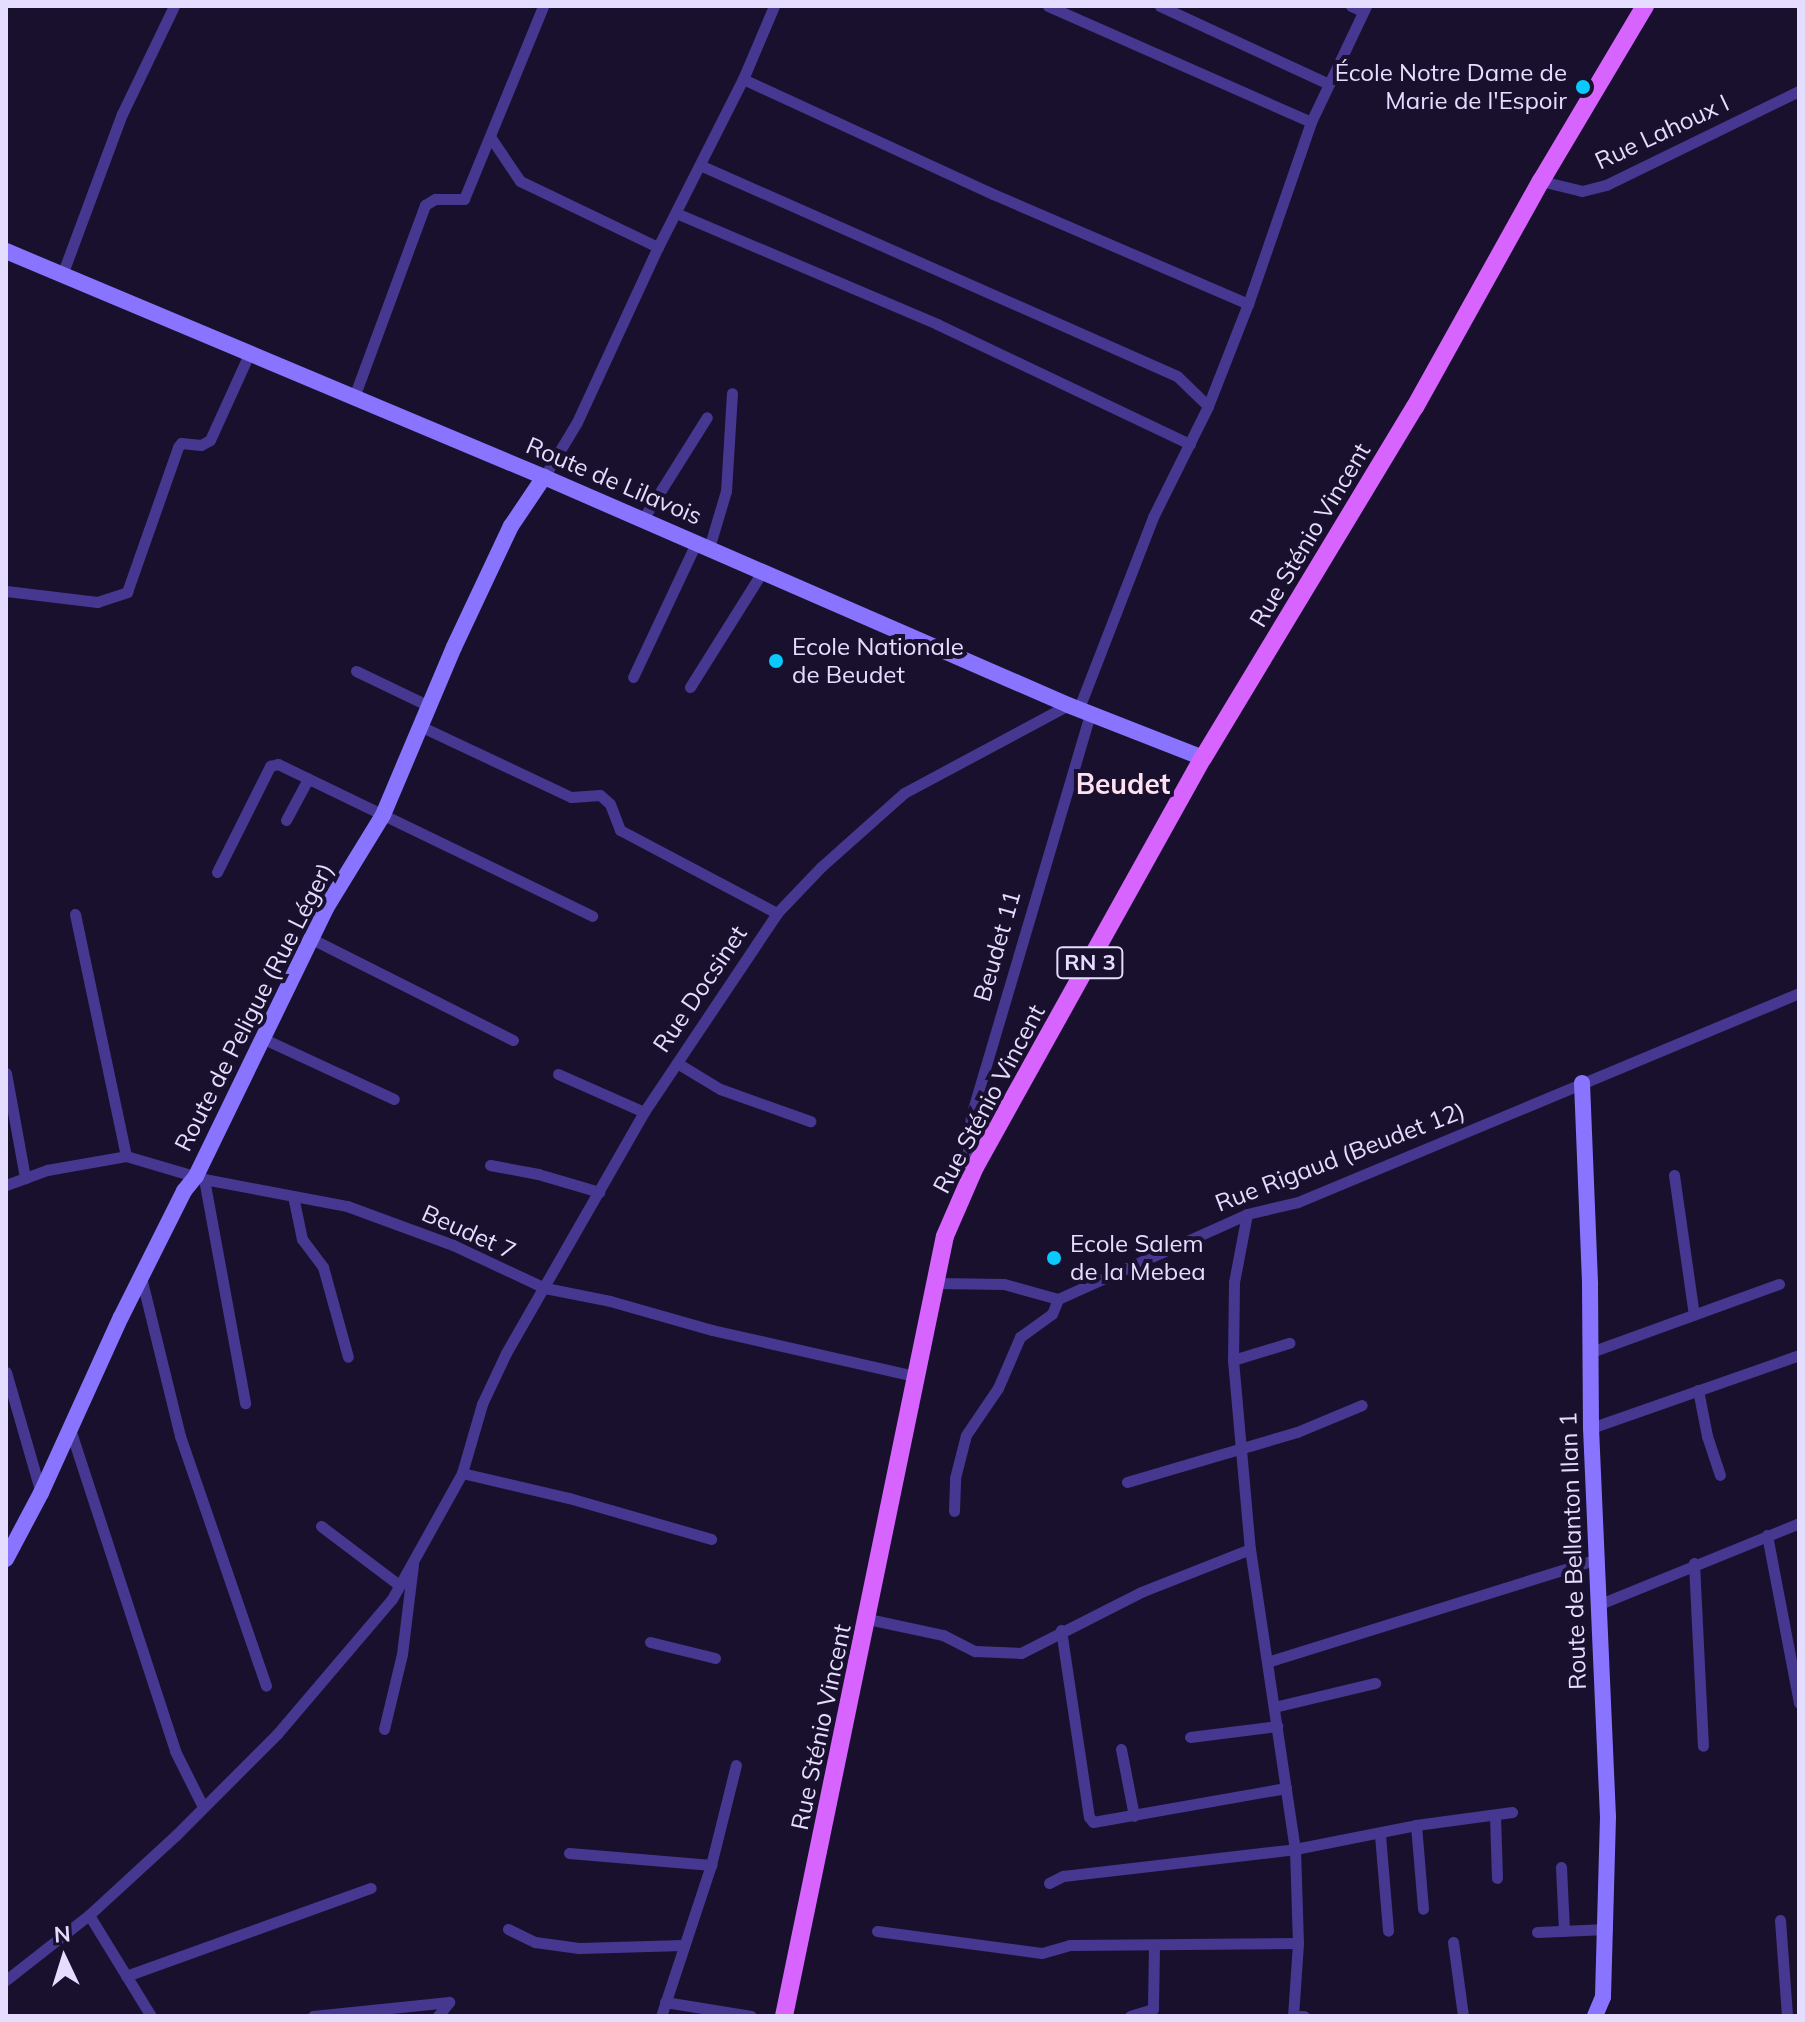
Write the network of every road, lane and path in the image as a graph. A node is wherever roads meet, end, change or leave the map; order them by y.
1 (174, 6) edge
2 (543, 6) edge
3 (774, 6) edge
4 (1048, 6) edge
5 (1160, 6) edge
6 (1351, 6) edge
7 (1645, 6) edge
8 (1364, 9) edge
9 (743, 79) junction
10 (1329, 84) junction
11 (1799, 91) edge
12 (1311, 122) junction
13 (491, 138) junction
14 (702, 166) junction
15 (1541, 181) junction
16 (676, 213) junction
17 (658, 247) junction
18 (6, 251) edge
19 (62, 275) junction
20 (1248, 304) junction
21 (250, 352) junction
22 (732, 393) dead end
23 (354, 397) junction
24 (1208, 406) junction
25 (707, 417) dead end
26 (1190, 444) junction
27 (544, 477) junction
28 (643, 519) junction
29 (703, 546) junction
30 (762, 572) junction
31 (6, 591) edge
32 (356, 671) dead end
33 (633, 677) dead end
34 (690, 687) dead end
35 (429, 706) junction
36 (1079, 709) junction
37 (420, 726) junction
38 (1203, 758) junction
39 (308, 779) junction
40 (383, 815) junction
41 (286, 820) dead end
42 (217, 872) dead end
43 (777, 913) junction
44 (75, 914) dead end
45 (592, 916) dead end
46 (312, 939) junction
47 (1799, 993) edge
48 (264, 1039) junction
49 (513, 1040) dead end
50 (677, 1063) junction
51 (6, 1073) edge
52 (558, 1074) dead end
53 (1582, 1083) junction
54 (394, 1099) dead end
55 (644, 1112) junction
56 (810, 1121) dead end
57 (126, 1156) junction
58 (490, 1165) dead end
59 (1674, 1175) dead end
60 (25, 1178) junction
61 (200, 1178) junction
62 (6, 1185) edge
63 (599, 1192) junction
64 (963, 1195) junction
65 (293, 1196) junction
66 (1247, 1214) junction
67 (141, 1277) junction
68 (936, 1283) junction
69 (1779, 1284) dead end
70 (545, 1288) junction
71 (1058, 1299) junction
72 (1694, 1315) junction
73 (1289, 1343) dead end
74 (1591, 1352) junction
75 (1799, 1355) edge
76 (348, 1357) dead end
77 (1233, 1360) junction
78 (6, 1372) edge
79 (915, 1376) junction
80 (1698, 1390) junction
81 (245, 1403) dead end
82 (1362, 1405) dead end
83 (69, 1426) junction
84 (1591, 1428) junction
85 (1241, 1449) junction
86 (462, 1473) junction
87 (1720, 1475) dead end
88 (1127, 1482) dead end
89 (41, 1493) junction
90 (954, 1511) dead end
91 (1799, 1523) edge
92 (321, 1526) dead end
93 (1767, 1535) junction
94 (711, 1539) dead end
95 (1250, 1549) junction
96 (6, 1559) edge
97 (413, 1559) junction
98 (1598, 1559) junction
99 (1694, 1563) junction
100 (399, 1585) junction
101 (1600, 1604) junction
102 (868, 1619) junction
103 (1061, 1630) junction
104 (650, 1642) dead end
105 (715, 1658) dead end
106 (1267, 1662) junction
107 (1375, 1683) dead end
108 (266, 1686) dead end
109 (1799, 1703) edge
110 (1274, 1707) junction
111 (1277, 1726) junction
112 (384, 1729) dead end
113 (1190, 1737) dead end
114 (1703, 1746) dead end
115 (1121, 1749) dead end
116 (736, 1765) dead end
117 (1286, 1788) junction
118 (203, 1807) junction
119 (1512, 1812) dead end
120 (1495, 1815) junction
121 (1134, 1816) junction
122 (1416, 1825) junction
123 (1380, 1835) junction
124 (1295, 1849) junction
125 (569, 1853) dead end
126 (711, 1865) junction
127 (1561, 1867) dead end
128 (1497, 1878) dead end
129 (1049, 1883) dead end
130 (371, 1888) dead end
131 (1423, 1909) dead end
132 (89, 1915) junction
133 (1780, 1920) dead end
134 (508, 1929) dead end
135 (1607, 1929) junction
136 (877, 1931) dead end
137 (1388, 1931) dead end
138 (1564, 1931) junction
139 (1537, 1932) dead end
140 (1453, 1942) dead end
141 (1298, 1943) junction
142 (683, 1945) junction
143 (1154, 1945) junction
144 (126, 1976) junction
145 (6, 1980) edge
146 (665, 2002) junction
147 (151, 2016) edge
148 (313, 2016) edge
149 (438, 2016) edge
150 (661, 2016) edge
151 (751, 2016) edge
152 (784, 2016) edge
153 (1130, 2016) edge
154 (1304, 2016) edge
155 (1463, 2016) edge
156 (1595, 2016) edge
157 (1787, 2016) edge

1 - 19 street
2 - 13 street
3 - 9 street
4 - 12 street
5 - 10 street
6 - 8 street
7 - 15 main road, Rue Sténio Vincent / RN 3
8 - 10 street, Beudet 11
9 - 14 street
9 - 20 street
10 - 12 street, Beudet 11
11 - 15 street, Rue Lahoux I
12 - 20 street, Beudet 11
13 - 17 street
13 - 23 street
14 - 16 street
14 - 24 street
15 - 38 main road, Rue Sténio Vincent / RN 3
16 - 17 street
16 - 26 street
17 - 27 street
18 - 19 street, Route de Lilavois
19 - 21 street, Route de Lilavois
20 - 24 street, Beudet 11
21 - 23 street, Route de Lilavois
21 - 31 street
22 - 29 street
23 - 27 street, Route de Lilavois
24 - 26 street, Beudet 11
25 - 28 street
26 - 36 street, Beudet 11
27 - 28 street, Route de Lilavois
27 - 35 street, Route de Peligue (Rue Léger)
28 - 29 street, Route de Lilavois
29 - 30 street, Route de Lilavois
29 - 33 street
30 - 34 street
30 - 36 street, Route de Lilavois
32 - 35 street
35 - 37 street, Route de Peligue (Rue Léger)
36 - 38 street, Route de Lilavois
36 - 43 street, Rue Docsinet
36 - 64 street, Beudet 11
37 - 40 street, Route de Peligue (Rue Léger)
37 - 43 street
38 - 64 main road, Rue Sténio Vincent / RN 3
39 - 40 street
39 - 41 street
39 - 42 street
40 - 45 street
40 - 46 street, Route de Peligue (Rue Léger)
43 - 50 street, Rue Docsinet
44 - 57 street
46 - 48 street, Route de Peligue (Rue Léger)
46 - 49 street
47 - 53 street, Rue Rigaud (Beudet 12)
48 - 54 street
48 - 61 street, Route de Peligue (Rue Léger)
50 - 55 street, Rue Docsinet
50 - 56 street
51 - 60 street
52 - 55 street
53 - 66 street, Rue Rigaud (Beudet 12)
53 - 74 street, Route de Bellanton Ilan 1
55 - 63 street, Rue Docsinet
57 - 60 street, Beudet 7
57 - 61 street, Beudet 7
58 - 63 street
59 - 72 street
60 - 62 street, Beudet 7
61 - 65 street, Beudet 7
61 - 67 street, Route de Peligue (Rue Léger)
61 - 81 street
63 - 70 street, Rue Docsinet
64 - 68 main road, Rue Sténio Vincent / RN 3
65 - 70 street, Beudet 7
65 - 76 street
66 - 71 street, Rue Rigaud (Beudet 12)
66 - 77 street
67 - 83 street, Route de Peligue (Rue Léger)
67 - 108 street
68 - 71 street
68 - 79 main road, Rue Sténio Vincent / RN 3
69 - 72 street
70 - 79 street, Beudet 7
70 - 86 street, Rue Docsinet
71 - 90 street
72 - 74 street
73 - 77 street
74 - 84 street, Route de Bellanton Ilan 1
75 - 80 street
77 - 85 street
78 - 89 street
79 - 102 main road, Rue Sténio Vincent / RN 3
80 - 84 street
80 - 87 street
82 - 85 street
83 - 89 street, Route de Peligue (Rue Léger)
83 - 118 street
84 - 98 street, Route de Bellanton Ilan 1
85 - 88 street
85 - 95 street
86 - 94 street
86 - 97 street, Rue Docsinet
89 - 96 street, Route de Peligue (Rue Léger)
91 - 93 street
92 - 100 street
93 - 99 street
93 - 109 street
95 - 103 street
95 - 106 street
97 - 100 street, Rue Docsinet
97 - 112 street
98 - 101 street, Route de Bellanton Ilan 1
98 - 106 street
99 - 101 street
99 - 114 street
100 - 118 street, Rue Docsinet
101 - 135 street, Route de Bellanton Ilan 1
102 - 103 street
102 - 152 main road, Rue Sténio Vincent / RN 3
103 - 121 street
104 - 105 street
106 - 110 street
107 - 110 street
110 - 111 street
111 - 113 street
111 - 117 street
115 - 121 street
116 - 126 street
117 - 121 street
117 - 124 street
118 - 132 street, Rue Docsinet
119 - 120 street
120 - 122 street
120 - 128 street
122 - 123 street
122 - 131 street
123 - 124 street
123 - 137 street
124 - 129 street
124 - 141 street
125 - 126 street
126 - 142 street
127 - 138 street
130 - 144 street
132 - 144 street
132 - 145 street, Rue Docsinet
133 - 157 street
134 - 142 street
135 - 138 street
135 - 156 street, Route de Bellanton Ilan 1
136 - 143 street
138 - 139 street
140 - 155 street
141 - 143 street
141 - 154 street
142 - 146 street
143 - 153 street
144 - 147 street
146 - 150 street
146 - 151 street
148 - 149 street

